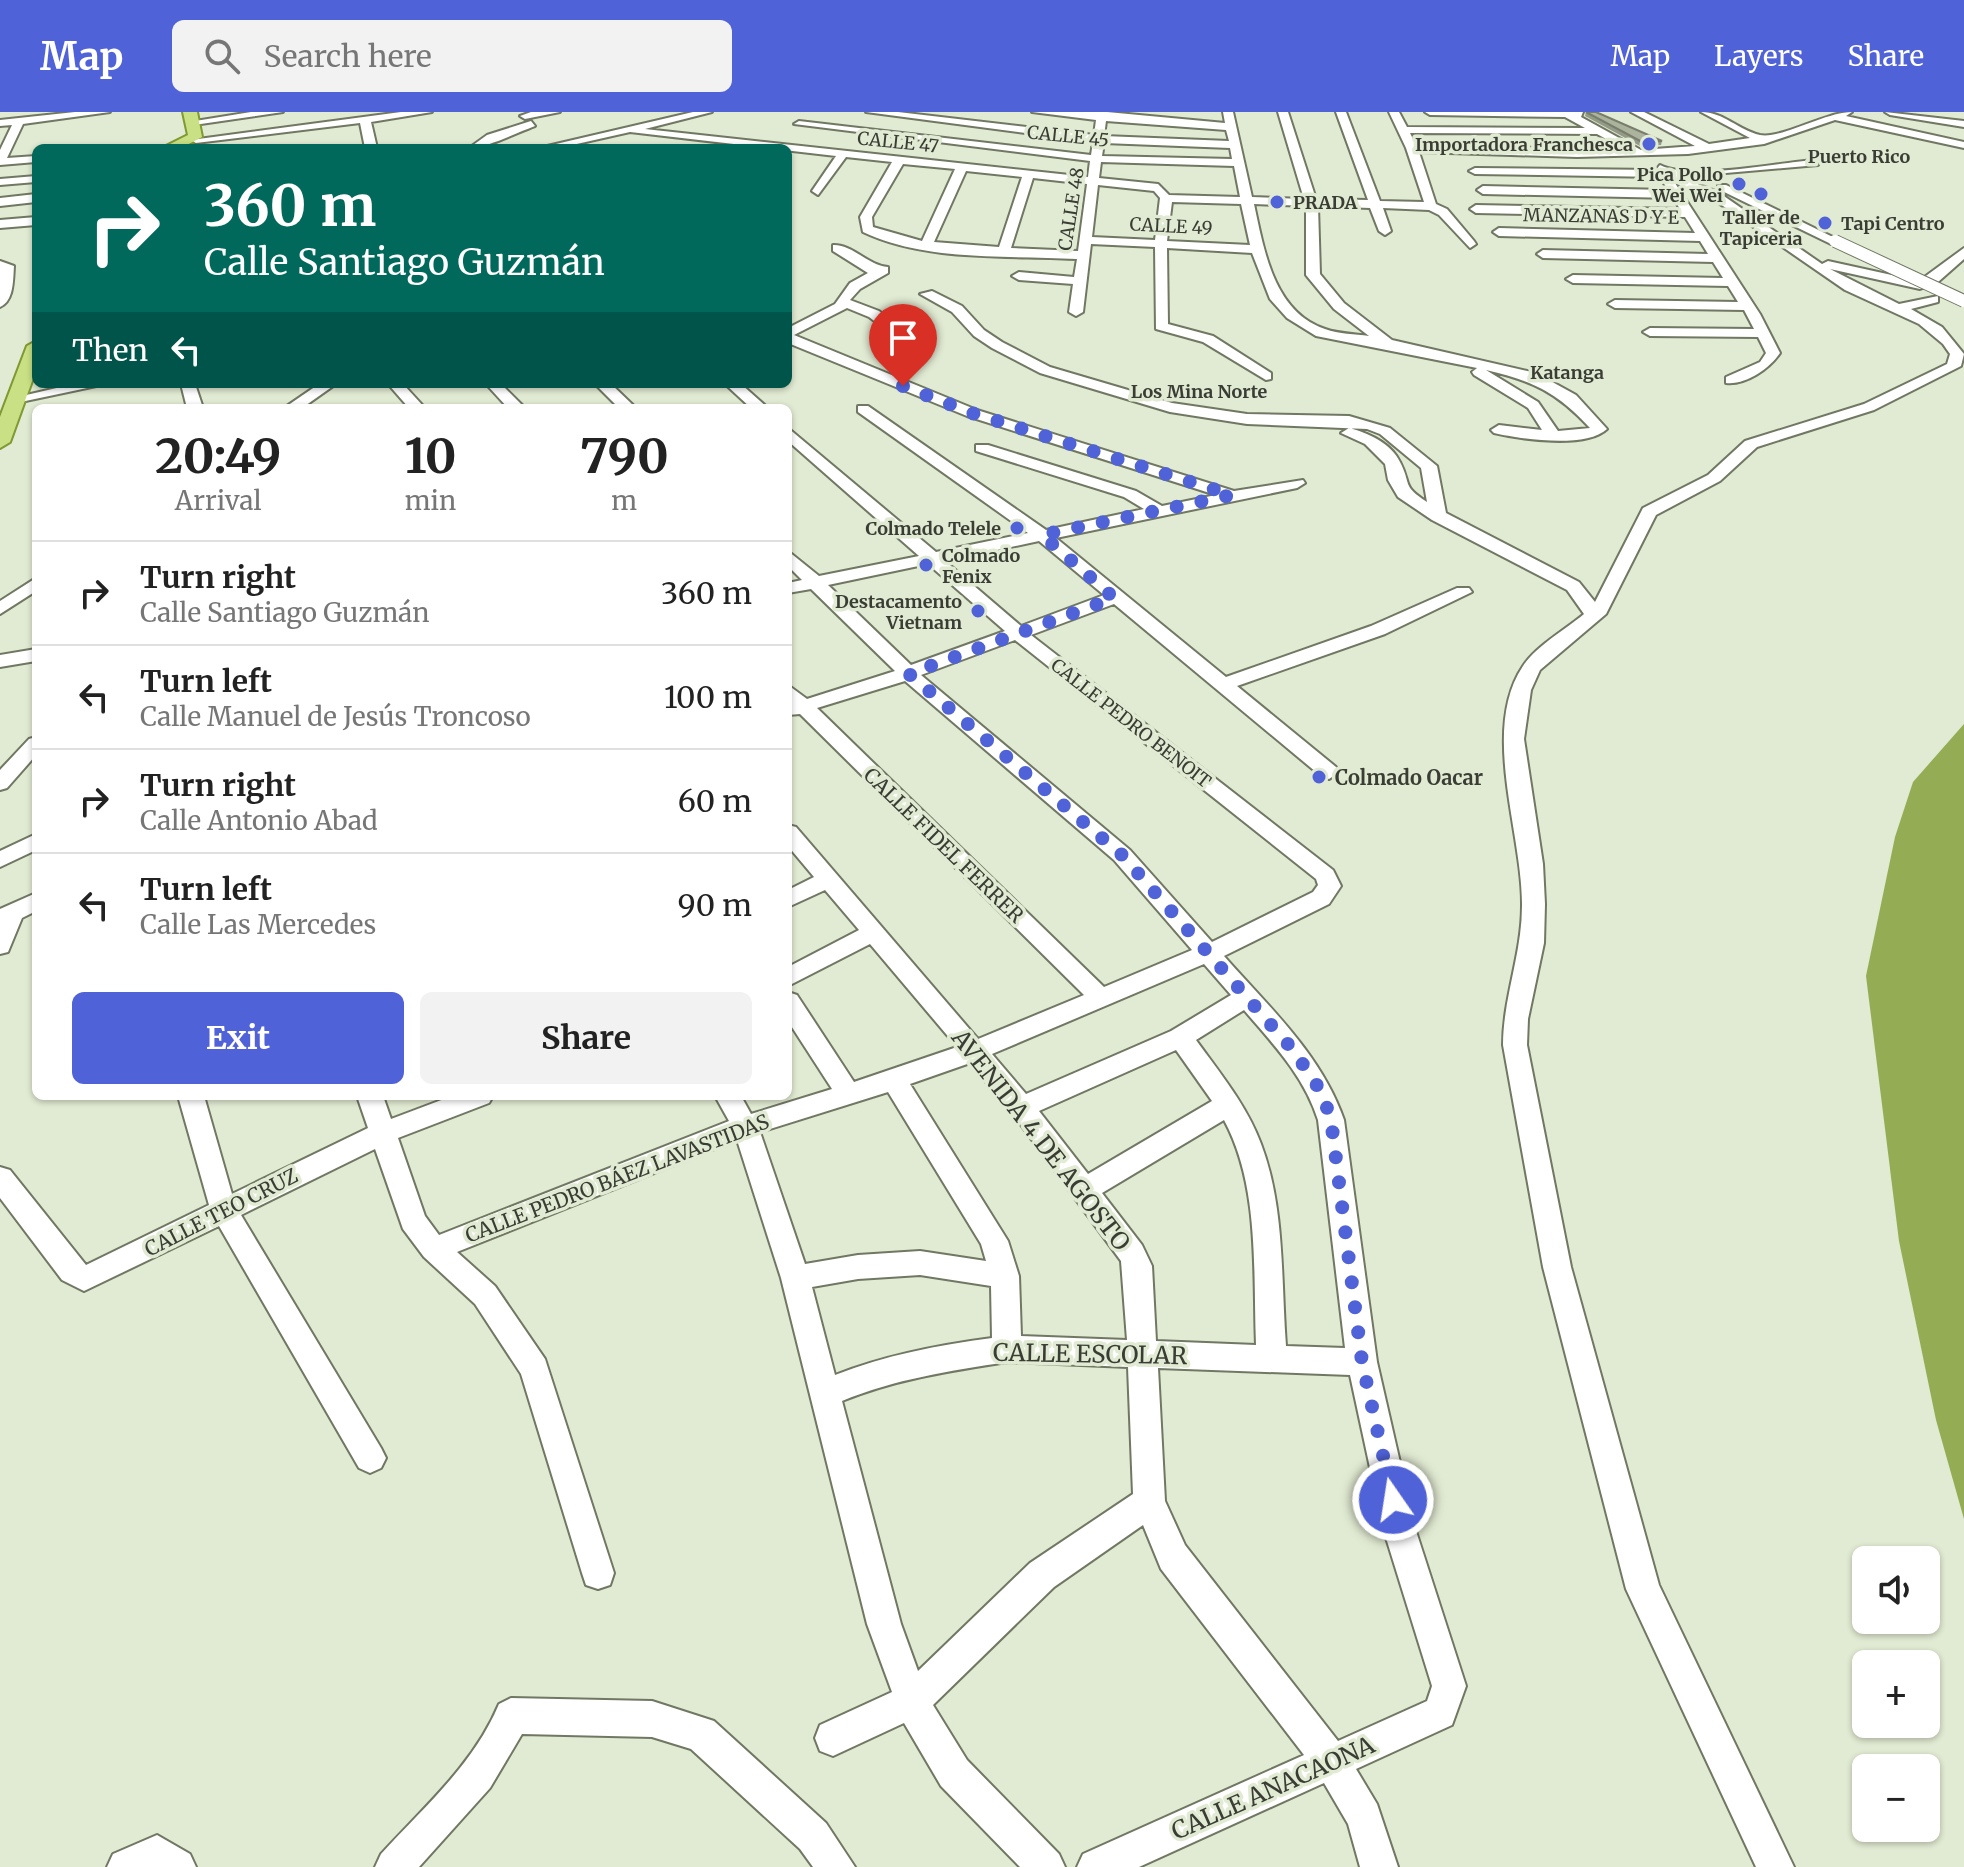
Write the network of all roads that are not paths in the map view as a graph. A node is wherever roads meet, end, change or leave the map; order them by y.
1 (105, 112) edge
2 (278, 112) edge
3 (427, 112) edge
4 (555, 112) edge
5 (707, 112) edge
6 (804, 112) edge
7 (871, 112) edge
8 (1037, 112) edge
9 (1228, 112) edge
10 (1283, 112) edge
11 (1341, 112) edge
12 (1394, 112) edge
13 (1430, 112) edge
14 (1593, 112) edge
15 (1636, 112) edge
16 (1706, 112) edge
17 (1821, 112) edge
18 (1847, 112) edge
19 (1890, 112) edge
20 (1567, 113) edge
21 (1102, 116) edge
22 (526, 117) edge
23 (1835, 117) junction
24 (19, 121) junction
25 (365, 121) junction
26 (0, 123) edge
27 (799, 124) junction
28 (1964, 124) edge
29 (1230, 127) junction
30 (1402, 130) junction
31 (634, 131) junction
32 (1603, 131) junction
33 (194, 132) edge
34 (648, 132) junction
35 (1098, 139) junction
36 (1764, 141) junction
37 (175, 144) edge
38 (370, 144) edge
39 (481, 144) edge
40 (546, 144) edge
41 (569, 144) edge
42 (652, 144) edge
43 (758, 144) edge
44 (787, 144) edge
45 (1234, 145) junction
46 (1964, 145) edge
47 (792, 148) edge
48 (1412, 148) junction
49 (1707, 148) junction
50 (1640, 153) junction
51 (843, 154) junction
52 (32, 159) edge
53 (1098, 159) junction
54 (899, 160) junction
55 (0, 162) edge
56 (1239, 163) junction
57 (1814, 163) dead end
58 (962, 167) junction
59 (1475, 171) dead end
60 (1717, 172) junction
61 (1029, 174) junction
62 (1670, 176) junction
63 (32, 179) edge
64 (1091, 180) junction
65 (0, 182) edge
66 (1726, 188) junction
67 (1483, 190) dead end
68 (818, 191) dead end
69 (1162, 193) junction
70 (32, 198) edge
71 (0, 202) edge
72 (1249, 203) junction
73 (1312, 205) junction
74 (1373, 205) junction
75 (1431, 206) junction
76 (1476, 209) dead end
77 (1686, 213) junction
78 (32, 221) edge
79 (0, 224) edge
80 (1385, 231) dead end
81 (1499, 232) dead end
82 (1702, 237) junction
83 (1084, 240) junction
84 (1161, 242) junction
85 (927, 244) junction
86 (1470, 244) dead end
87 (837, 248) dead end
88 (1257, 249) junction
89 (1004, 250) junction
90 (1964, 252) edge
91 (1543, 254) dead end
92 (1082, 255) junction
93 (1716, 258) junction
94 (1809, 260) junction
95 (4, 265) edge
96 (1019, 276) dead end
97 (1573, 279) dead end
98 (1079, 281) junction
99 (1732, 282) junction
100 (1904, 283) junction
101 (927, 294) dead end
102 (1933, 299) dead end
103 (1964, 301) edge
104 (0, 303) edge
105 (841, 303) junction
106 (1615, 304) dead end
107 (1748, 306) junction
108 (1902, 309) junction
109 (1076, 312) dead end
110 (1650, 332) dead end
111 (1763, 333) junction
112 (792, 334) edge
113 (792, 338) edge
114 (907, 339) dead end
115 (1387, 343) junction
116 (1443, 357) junction
117 (32, 360) edge
118 (1266, 376) dead end
119 (1731, 380) dead end
120 (96, 388) edge
121 (325, 388) edge
122 (399, 388) edge
123 (497, 388) edge
124 (606, 388) edge
125 (737, 388) edge
126 (16, 399) junction
127 (310, 403) edge
128 (413, 404) edge
129 (513, 404) edge
130 (624, 404) edge
131 (755, 404) edge
132 (1170, 407) junction
133 (863, 409) dead end
134 (1499, 430) dead end
135 (1553, 435) junction
136 (792, 437) edge
137 (0, 442) edge
138 (982, 448) dead end
139 (1297, 483) dead end
140 (1232, 495) junction
141 (1157, 510) junction
142 (1438, 516) junction
143 (1042, 535) junction
144 (930, 558) junction
145 (792, 560) edge
146 (816, 582) junction
147 (32, 586) edge
148 (792, 587) edge
149 (1463, 592) dead end
150 (1114, 598) junction
151 (0, 609) edge
152 (1594, 617) junction
153 (1020, 633) junction
154 (32, 656) edge
155 (0, 661) edge
156 (909, 674) junction
157 (1226, 684) junction
158 (793, 702) edge
159 (32, 747) edge
160 (1329, 772) dead end
161 (0, 783) edge
162 (792, 837) edge
163 (32, 843) edge
164 (0, 860) edge
165 (826, 880) junction
166 (1330, 886) joint
167 (792, 897) edge
168 (32, 903) edge
169 (6, 916) edge
170 (871, 934) junction
171 (0, 946) edge
172 (1211, 952) junction
173 (792, 975) edge
174 (1249, 996) junction
175 (1101, 998) junction
176 (792, 1007) edge
177 (1180, 1038) junction
178 (974, 1051) junction
179 (894, 1080) junction
180 (849, 1095) junction
181 (192, 1100) edge
182 (371, 1100) edge
183 (469, 1100) edge
184 (730, 1100) edge
185 (1227, 1105) junction
186 (1022, 1107) junction
187 (745, 1126) junction
188 (382, 1133) junction
189 (0, 1178) edge
190 (1086, 1189) junction
191 (223, 1208) junction
192 (434, 1249) junction
193 (1005, 1276) junction
194 (795, 1278) junction
195 (1007, 1349) junction
196 (1140, 1353) junction
197 (1272, 1358) junction
198 (1362, 1362) junction
199 (823, 1394) junction
200 (370, 1458) dead end
201 (1149, 1502) junction
202 (598, 1573) dead end
203 (912, 1701) junction
204 (833, 1738) dead end
205 (1332, 1762) junction
206 (126, 1867) edge
207 (177, 1867) edge
208 (394, 1867) edge
209 (836, 1867) edge
210 (1046, 1867) edge
211 (1096, 1867) edge
212 (1379, 1867) edge
213 (1775, 1867) edge

1 - 24 street
2 - 33 street
3 - 25 street
4 - 22 street
5 - 31 street
6 - 27 street
7 - 35 street
8 - 21 street
9 - 29 street
10 - 73 street
11 - 74 street
12 - 30 street
13 - 20 street
14 - 20 street
15 - 49 street
16 - 36 street
17 - 23 street
18 - 23 street
19 - 28 street
20 - 32 street
21 - 29 street
21 - 35 street, CALLE 48
22 - 39 street
22 - 40 street
23 - 36 street
23 - 46 street
24 - 26 street
24 - 55 street
25 - 33 street
25 - 38 street
27 - 44 street
27 - 53 street, CALLE 45
29 - 45 street
30 - 32 street
30 - 48 street
31 - 34 street, CALLE 47
31 - 41 street
32 - 50 street
33 - 37 main road
34 - 42 street
34 - 43 street, CALLE 47
35 - 45 street
35 - 53 street, CALLE 48
36 - 49 street
45 - 56 street
47 - 51 street, CALLE 47
48 - 50 street
48 - 75 street
49 - 50 street
49 - 60 street
50 - 62 street
51 - 54 street, CALLE 47
51 - 68 street
52 - 55 street
53 - 56 street, CALLE 45
53 - 64 street, CALLE 48
54 - 58 street, CALLE 47
54 - 85 street
56 - 72 street
57 - 60 street
58 - 61 street, CALLE 47
58 - 85 street
59 - 62 street
60 - 62 street
60 - 66 street
61 - 64 street, CALLE 47
61 - 89 street
62 - 66 street
62 - 67 street
62 - 77 street
62 - 94 street
63 - 65 street
64 - 69 street, CALLE 47
64 - 83 street, CALLE 48
66 - 103 street, bridge
69 - 72 street, CALLE 47
69 - 84 street
70 - 71 street
72 - 73 street, CALLE 47
72 - 88 street
73 - 74 street, CALLE 47
73 - 115 street
74 - 75 street, CALLE 47
74 - 80 street
75 - 86 street
76 - 77 street
77 - 82 street
78 - 79 street
81 - 82 street, MANZANAS D Y E
82 - 93 street
83 - 84 street, CALLE 49
83 - 92 street, CALLE 48
84 - 88 street, CALLE 49
84 - 118 street
85 - 89 street
87 - 105 street
88 - 115 street
89 - 92 street
90 - 100 street
91 - 93 street
92 - 98 street, CALLE 48
93 - 99 street
94 - 100 street
94 - 108 street
95 - 104 street
96 - 98 street
97 - 99 street
98 - 109 street, CALLE 48
99 - 107 street
100 - 108 street
101 - 132 street
102 - 108 street
105 - 112 street
105 - 114 street
106 - 107 street
107 - 111 street
108 - 152 street
110 - 111 street
111 - 119 street
113 - 140 street
115 - 116 street
116 - 135 street
116 - 135 street
117 - 126 main road
120 - 126 street
121 - 127 street
122 - 128 street
123 - 129 street
124 - 130 street
125 - 131 street
126 - 137 main road
132 - 142 street
132 - 142 street
133 - 143 street
134 - 135 street
136 - 144 street, CALLE PEDRO BENOIT
138 - 141 street
139 - 140 street
140 - 141 street
141 - 143 street
142 - 152 street
143 - 144 street
143 - 150 street
144 - 146 street
144 - 153 street, CALLE PEDRO BENOIT
145 - 146 street
146 - 148 street
146 - 156 street
147 - 151 street
149 - 157 street
150 - 153 street
150 - 157 street
152 - 213 street
153 - 156 street
153 - 166 street, CALLE PEDRO BENOIT
154 - 155 street
156 - 158 street
156 - 172 street
157 - 160 street
158 - 175 street, CALLE FIDEL FERRER
159 - 161 street
162 - 165 street, AVENIDA 4 DE AGOSTO
163 - 164 street
165 - 167 street
165 - 170 street, AVENIDA 4 DE AGOSTO
166 - 172 street, CALLE PEDRO BÁEZ LAVASTIDAS
168 - 169 street
169 - 171 street
170 - 173 street
170 - 178 street, AVENIDA 4 DE AGOSTO
172 - 174 street
172 - 175 street, CALLE PEDRO BÁEZ LAVASTIDAS
174 - 177 street
174 - 198 street
175 - 178 street, CALLE PEDRO BÁEZ LAVASTIDAS
176 - 180 street
177 - 185 street
177 - 186 street
178 - 179 street, CALLE PEDRO BÁEZ LAVASTIDAS
178 - 186 street, AVENIDA 4 DE AGOSTO
179 - 180 street, CALLE PEDRO BÁEZ LAVASTIDAS
179 - 193 street
180 - 187 street, CALLE PEDRO BÁEZ LAVASTIDAS
181 - 191 street
182 - 188 street
183 - 188 street, CALLE TEO CRUZ
184 - 187 street
185 - 190 street
185 - 197 street
186 - 190 street, AVENIDA 4 DE AGOSTO
187 - 192 street, CALLE PEDRO BÁEZ LAVASTIDAS
187 - 194 street
188 - 191 street, CALLE TEO CRUZ
188 - 192 street
189 - 191 street, CALLE TEO CRUZ
190 - 196 street, AVENIDA 4 DE AGOSTO
191 - 200 street
192 - 202 street
193 - 194 street
193 - 195 street
194 - 199 street
195 - 196 street, CALLE ESCOLAR
195 - 199 street, CALLE ESCOLAR
196 - 197 street, CALLE ESCOLAR
196 - 201 street, AVENIDA 4 DE AGOSTO
197 - 198 street, CALLE ESCOLAR
198 - 205 street, CALLE ANACAONA
199 - 203 street
201 - 203 street
201 - 205 street, AVENIDA 4 DE AGOSTO
203 - 204 street
203 - 210 street
205 - 211 street, CALLE ANACAONA
205 - 212 street, AVENIDA 4 DE AGOSTO
206 - 207 street
208 - 209 street

